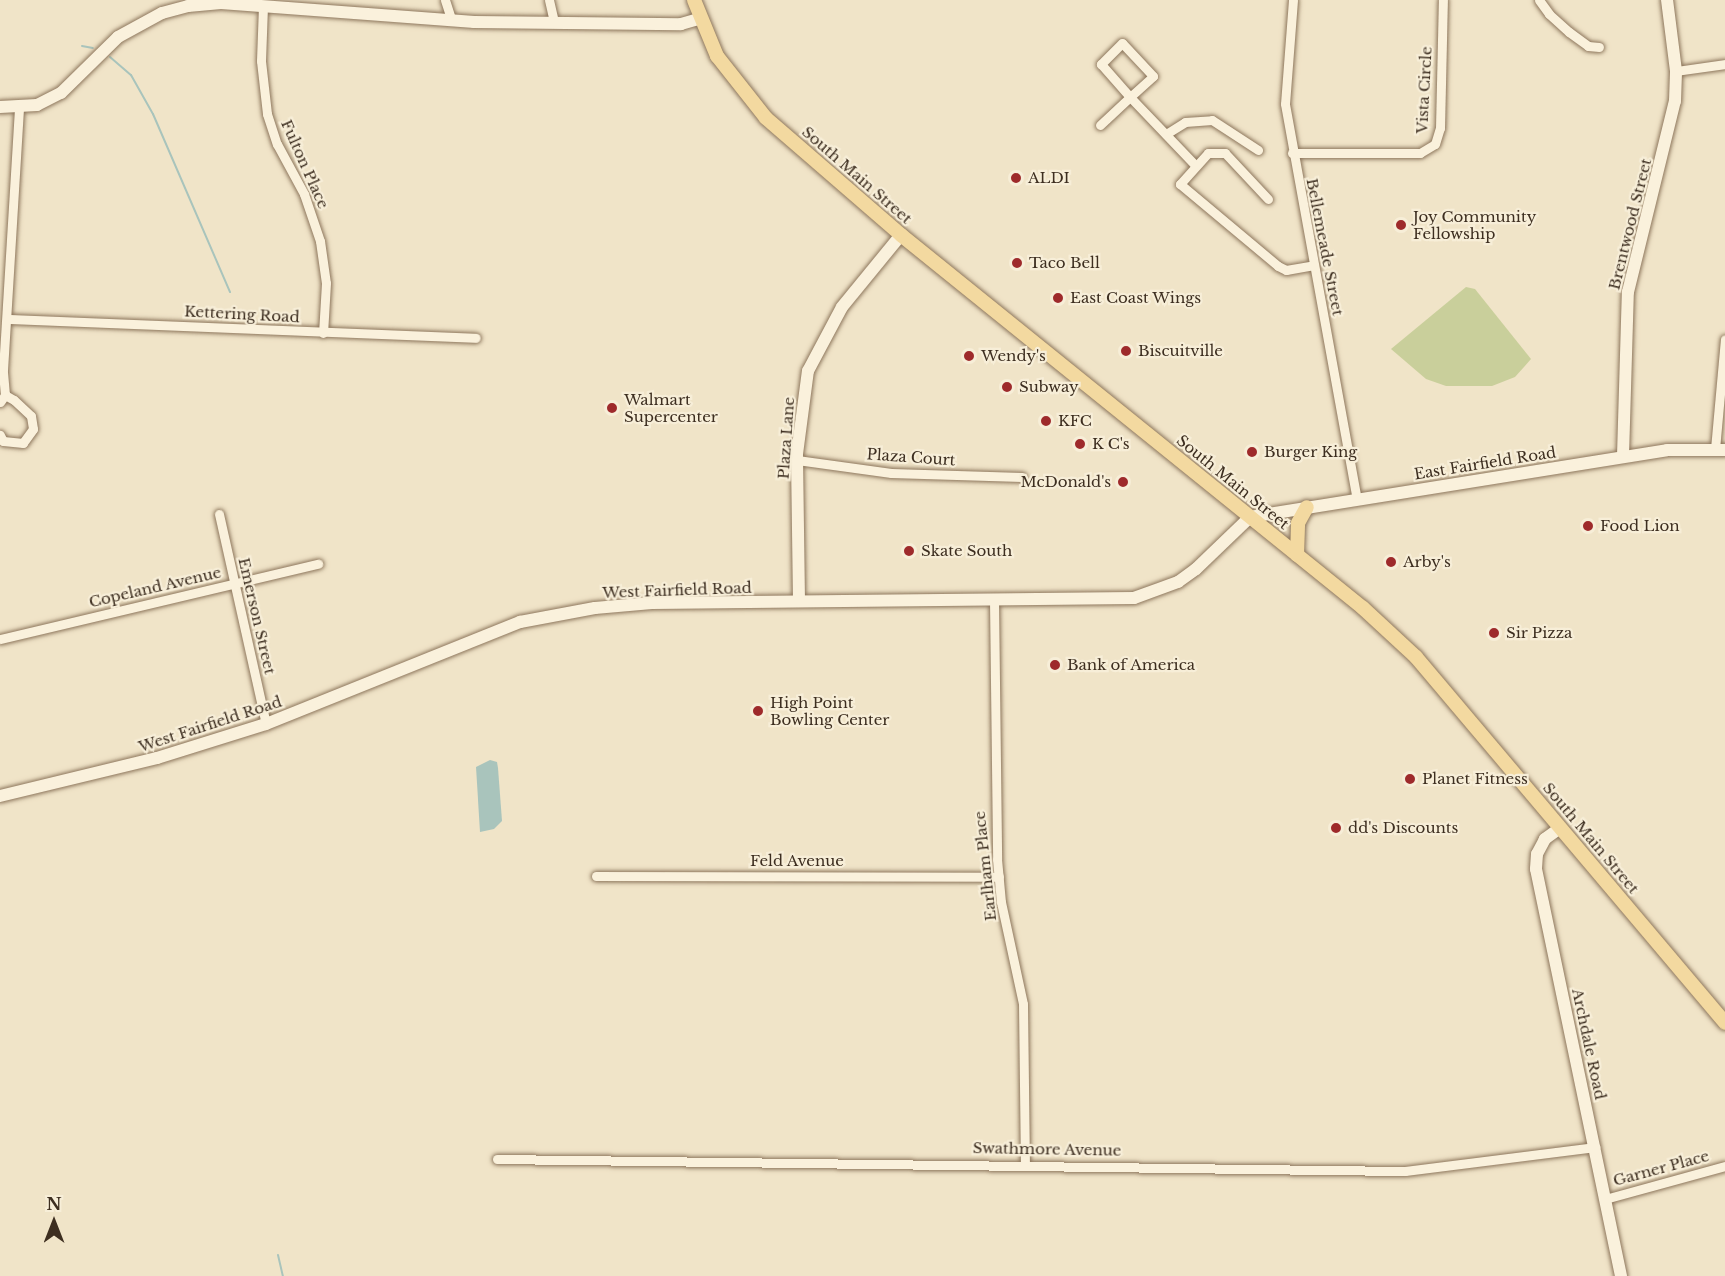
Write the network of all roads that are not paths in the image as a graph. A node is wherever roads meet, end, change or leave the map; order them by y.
1 (445, 0) edge
2 (549, 0) edge
3 (694, 0) edge
4 (1293, 0) edge
5 (1443, 0) edge
6 (1539, 0) edge
7 (1667, 0) edge
8 (263, 6) junction
9 (451, 18) junction
10 (699, 19) junction
11 (554, 21) junction
12 (1599, 48) dead end
13 (1725, 64) edge
14 (1676, 71) junction
15 (1131, 97) junction
16 (0, 107) edge
17 (19, 108) junction
18 (1100, 125) dead end
19 (1167, 134) junction
20 (1258, 150) dead end
21 (1292, 153) junction
22 (1195, 165) junction
23 (1268, 199) dead end
24 (901, 235) junction
25 (1313, 265) junction
26 (8, 319) junction
27 (323, 333) junction
28 (476, 338) dead end
29 (1725, 339) edge
30 (3, 399) edge
31 (0, 435) edge
32 (1720, 450) edge
33 (1623, 456) junction
34 (797, 460) junction
35 (1023, 477) dead end
36 (1357, 499) junction
37 (1307, 507) junction
38 (219, 514) dead end
39 (1250, 517) junction
40 (1297, 555) junction
41 (318, 564) dead end
42 (235, 584) junction
43 (994, 600) junction
44 (799, 601) junction
45 (0, 639) edge
46 (266, 724) junction
47 (0, 796) edge
48 (1560, 828) junction
49 (596, 876) dead end
50 (999, 877) junction
51 (1725, 1023) edge
52 (1595, 1147) junction
53 (496, 1158) dead end
54 (1025, 1164) junction
55 (1725, 1166) edge
56 (1605, 1199) junction
57 (1621, 1276) edge

1 - 9 street
2 - 11 street
3 - 10 main road, South Main Street
4 - 21 street, Bellemeade Street
5 - 21 street, Vista Circle
6 - 12 street
7 - 14 main road, Brentwood Street
8 - 9 main road
8 - 17 main road
8 - 27 street, Fulton Place
9 - 11 main road
10 - 11 main road
10 - 24 main road, South Main Street
13 - 14 street
14 - 33 main road, Brentwood Street
15 - 15 street
15 - 18 street
15 - 19 street
16 - 17 main road
17 - 26 street
19 - 20 street
19 - 22 street
21 - 25 street, Bellemeade Street
22 - 23 street
22 - 25 street
24 - 34 main road, Plaza Lane
24 - 39 main road, South Main Street
25 - 36 street, Bellemeade Street
26 - 27 street, Kettering Road
26 - 30 street
27 - 28 street, Kettering Road
29 - 32 street
30 - 31 street
32 - 33 main road, East Fairfield Road
33 - 36 main road, East Fairfield Road
34 - 35 street, Plaza Court
34 - 44 main road, Plaza Lane
36 - 37 main road, East Fairfield Road
37 - 39 main road, East Fairfield Road
37 - 40 main road
38 - 42 street, Emerson Street
39 - 40 main road, South Main Street
39 - 43 main road, West Fairfield Road
40 - 48 main road, South Main Street
41 - 42 street, Copeland Avenue
42 - 45 street, Copeland Avenue
42 - 46 street, Emerson Street
43 - 44 main road, West Fairfield Road
43 - 50 street, Earlham Place
44 - 46 main road, West Fairfield Road
46 - 47 main road, West Fairfield Road
48 - 51 main road, South Main Street
48 - 52 main road, Archdale Road
49 - 50 street, Feld Avenue
50 - 54 street, Earlham Place
52 - 54 street, Swathmore Avenue
52 - 56 main road, Archdale Road
53 - 54 street, Swathmore Avenue
55 - 56 street, Garner Place
56 - 57 main road, Archdale Road

